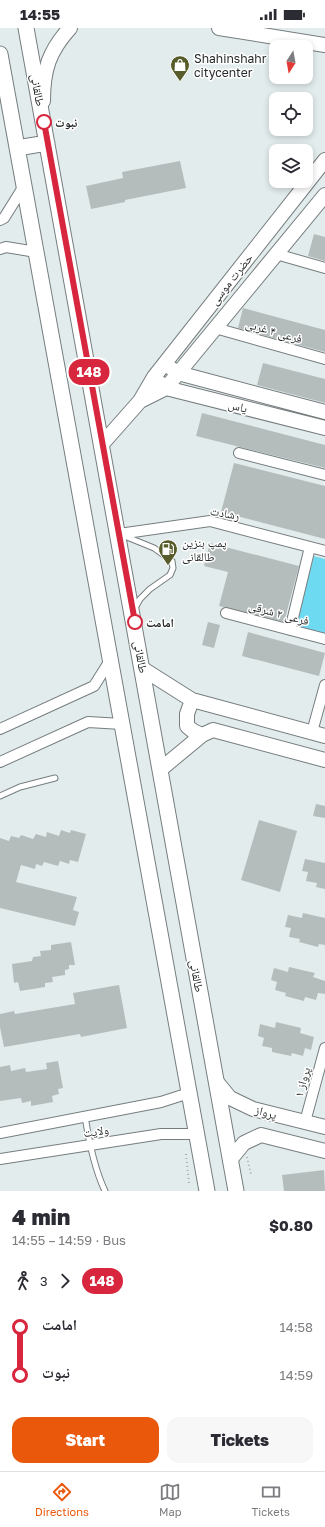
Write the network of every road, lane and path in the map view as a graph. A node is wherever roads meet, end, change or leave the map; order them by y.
1 (26, 28) edge
2 (70, 28) edge
3 (219, 28) edge
4 (325, 45) edge
5 (0, 54) edge
6 (42, 115) junction
7 (48, 143) junction
8 (17, 148) junction
9 (325, 160) edge
10 (24, 186) junction
11 (325, 195) edge
12 (0, 220) edge
13 (0, 248) edge
14 (36, 252) junction
15 (276, 254) junction
16 (325, 268) edge
17 (215, 328) junction
18 (325, 359) edge
19 (165, 364) junction
20 (178, 373) junction
21 (154, 377) junction
22 (166, 388) junction
23 (140, 401) junction
24 (325, 412) edge
25 (325, 428) edge
26 (102, 444) junction
27 (239, 452) dead end
28 (325, 475) edge
29 (119, 534) junction
30 (310, 547) junction
31 (325, 550) edge
32 (133, 613) junction
33 (226, 613) dead end
34 (290, 630) junction
35 (325, 639) edge
36 (111, 660) junction
37 (143, 669) junction
38 (325, 685) edge
39 (192, 700) junction
40 (122, 724) junction
41 (0, 729) edge
42 (318, 734) edge
43 (202, 735) junction
44 (325, 760) edge
45 (0, 762) edge
46 (160, 769) junction
47 (55, 778) dead end
48 (0, 796) edge
49 (325, 1048) edge
50 (216, 1081) junction
51 (189, 1093) junction
52 (85, 1116) junction
53 (305, 1122) junction
54 (325, 1128) edge
55 (0, 1133) edge
56 (196, 1134) junction
57 (90, 1145) junction
58 (325, 1151) edge
59 (0, 1159) edge
60 (230, 1160) junction
61 (250, 1166) dead end
62 (189, 1171) dead end
63 (251, 1174) dead end
64 (189, 1183) dead end
65 (105, 1191) edge
66 (207, 1191) edge
67 (236, 1191) edge

1 - 6 main road, طالقانی
2 - 6 street
3 - 4 street
5 - 8 main road
6 - 7 main road, طالقانی
7 - 8 main road
7 - 26 main road, طالقانی
8 - 10 main road
9 - 19 street, حضرت موسی
10 - 12 street
10 - 14 main road
11 - 15 street, حضرت موسی
13 - 14 street
14 - 36 main road
15 - 16 street
15 - 17 street, حضرت موسی
17 - 18 street, فرعی ۴ غربی
17 - 20 street, حضرت موسی
19 - 20 street, یاس
19 - 21 street, حضرت موسی
20 - 22 street, حضرت موسی
20 - 24 street, یاس
21 - 22 street, یاس
21 - 23 street, حضرت موسی
22 - 23 street, حضرت موسی
22 - 25 street, یاس
23 - 26 street, حضرت موسی
26 - 29 main road, طالقانی
27 - 28 street
29 - 30 street, رشادت
29 - 32 main road, طالقانی
29 - 32 lane
30 - 31 street, رشادت
30 - 34 street
32 - 37 main road, طالقانی
33 - 34 street, فرعی ۲ شرقی
34 - 35 street, فرعی ۲ شرقی
36 - 40 main road
36 - 41 street
37 - 39 street
37 - 46 main road, طالقانی
38 - 42 street
39 - 42 street
39 - 43 street
40 - 45 street
40 - 51 main road
43 - 44 street
43 - 46 street
46 - 50 main road, طالقانی
47 - 48 lane
49 - 53 street, پرواز ۱
50 - 53 street, پرواز
50 - 60 main road, طالقانی
51 - 52 street, ولایت
51 - 56 main road
52 - 55 street, ولایت
52 - 57 lane
53 - 54 street, پرواز
56 - 57 street, ولایت
56 - 66 main road
57 - 59 street, ولایت
57 - 65 lane
58 - 60 street, پرواز
60 - 67 main road, طالقانی
61 - 63 path
62 - 64 path

